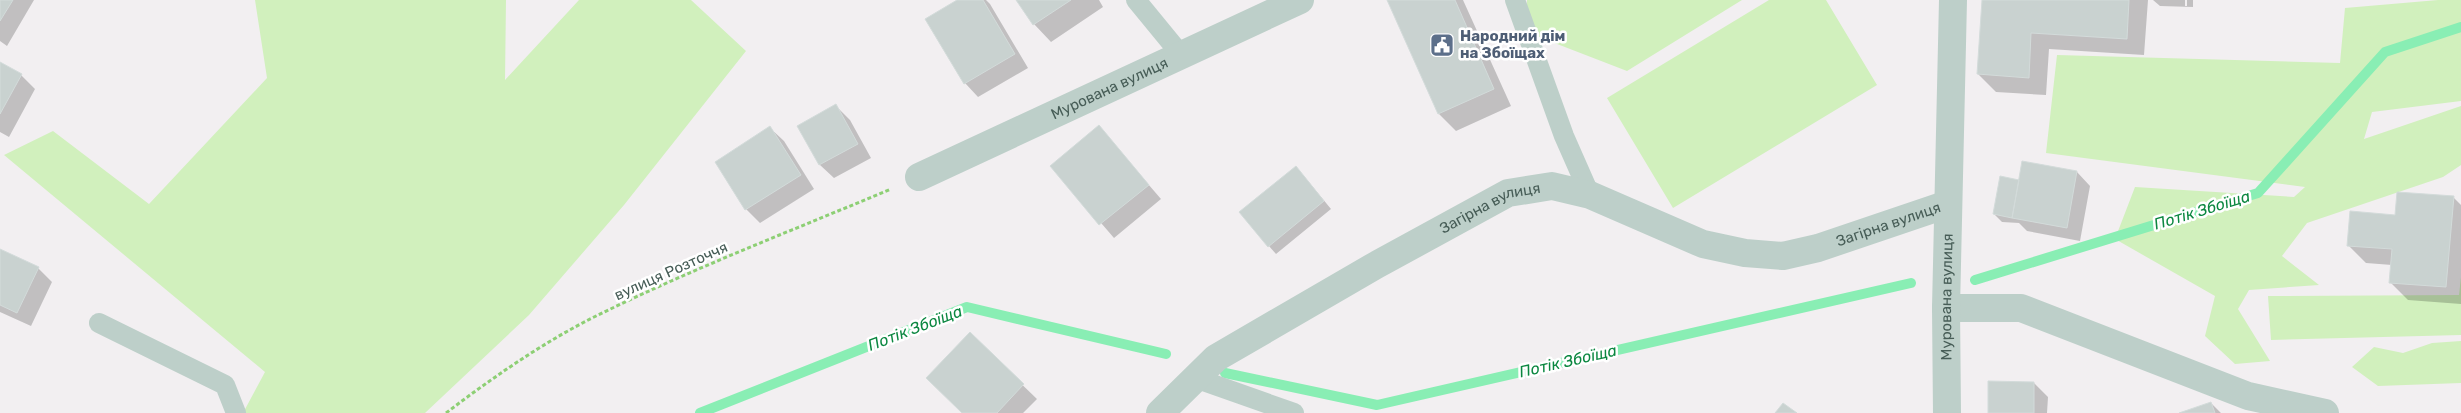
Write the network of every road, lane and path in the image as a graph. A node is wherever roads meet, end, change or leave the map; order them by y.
1 (1136, 0) edge
2 (1300, 0) edge
3 (1515, 0) edge
4 (1953, 0) edge
5 (1182, 56) junction
6 (919, 177) joint
7 (1590, 194) junction
8 (1948, 204) junction
9 (1946, 308) junction
10 (100, 323) dead end
11 (1196, 378) junction
12 (236, 413) edge
13 (446, 413) edge
14 (1160, 413) edge
15 (1294, 413) edge
16 (1947, 413) edge
17 (2325, 413) edge

1 - 5 lane
2 - 5 street, Мурована вулиця
3 - 7 lane
4 - 8 street, Мурована вулиця
5 - 6 street, Мурована вулиця
6 - 13 path, вулиця Розточчя
7 - 8 street, Загірна вулиця
7 - 11 street, Загірна вулиця
8 - 9 street, Мурована вулиця
9 - 16 street, Мурована вулиця
9 - 17 street
10 - 12 lane
11 - 14 street, Загірна вулиця
11 - 15 lane

